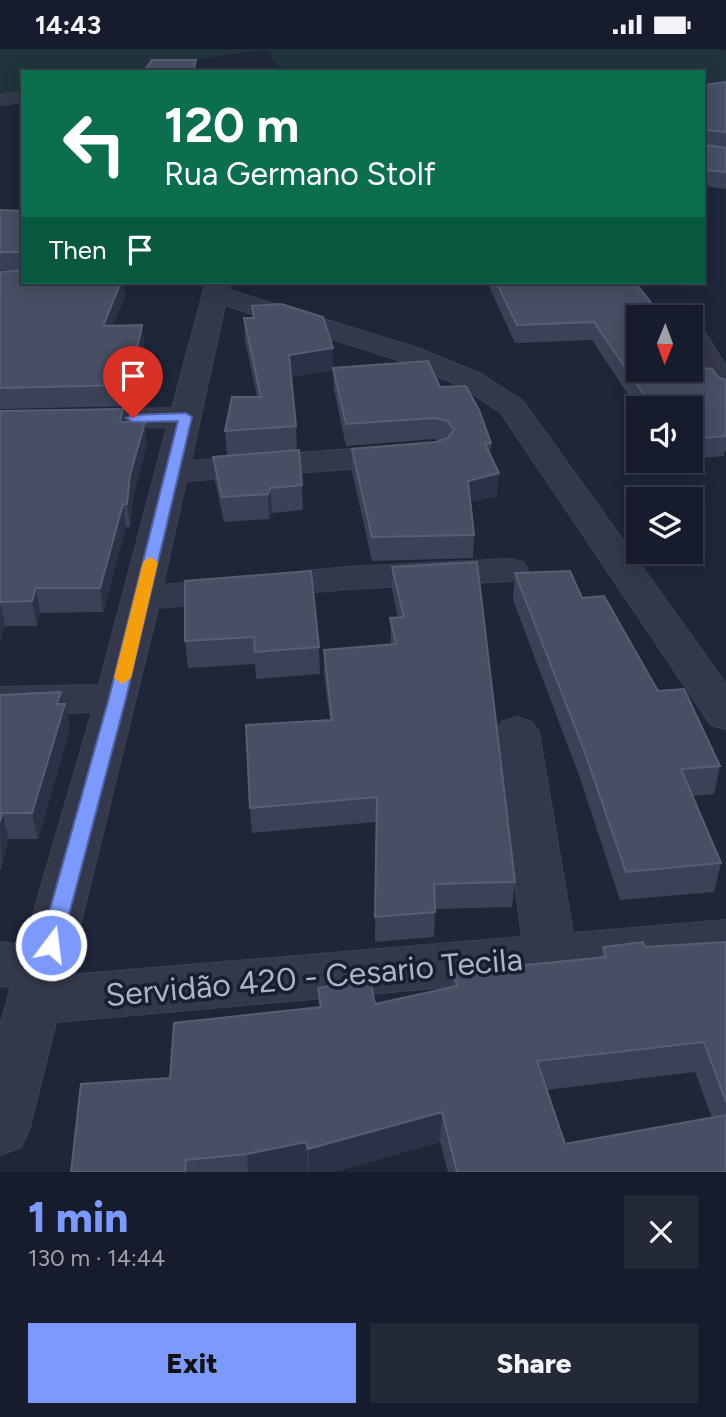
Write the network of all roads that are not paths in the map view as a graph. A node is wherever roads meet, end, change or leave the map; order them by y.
1 (21, 97) edge
2 (0, 100) edge
3 (217, 288) edge
4 (704, 353) edge
5 (726, 389) edge
6 (186, 417) junction
7 (0, 421) edge
8 (434, 452) edge
9 (173, 472) junction
10 (510, 571) dead end
11 (142, 598) junction
12 (117, 698) junction
13 (0, 701) edge
14 (726, 715) edge
15 (517, 732) dead end
16 (726, 941) edge
17 (551, 956) junction
18 (26, 979) edge
19 (0, 1127) edge

1 - 2 street
3 - 6 street
3 - 14 street
4 - 5 street
6 - 7 street
6 - 9 street
8 - 9 street
9 - 11 street
10 - 11 street
11 - 12 street
12 - 13 street
12 - 18 street
15 - 17 street, Servidão 420 - Cesario Tecila
16 - 17 street, Servidão 420 - Cesario Tecila
17 - 18 street, Servidão 420 - Cesario Tecila
18 - 19 street

